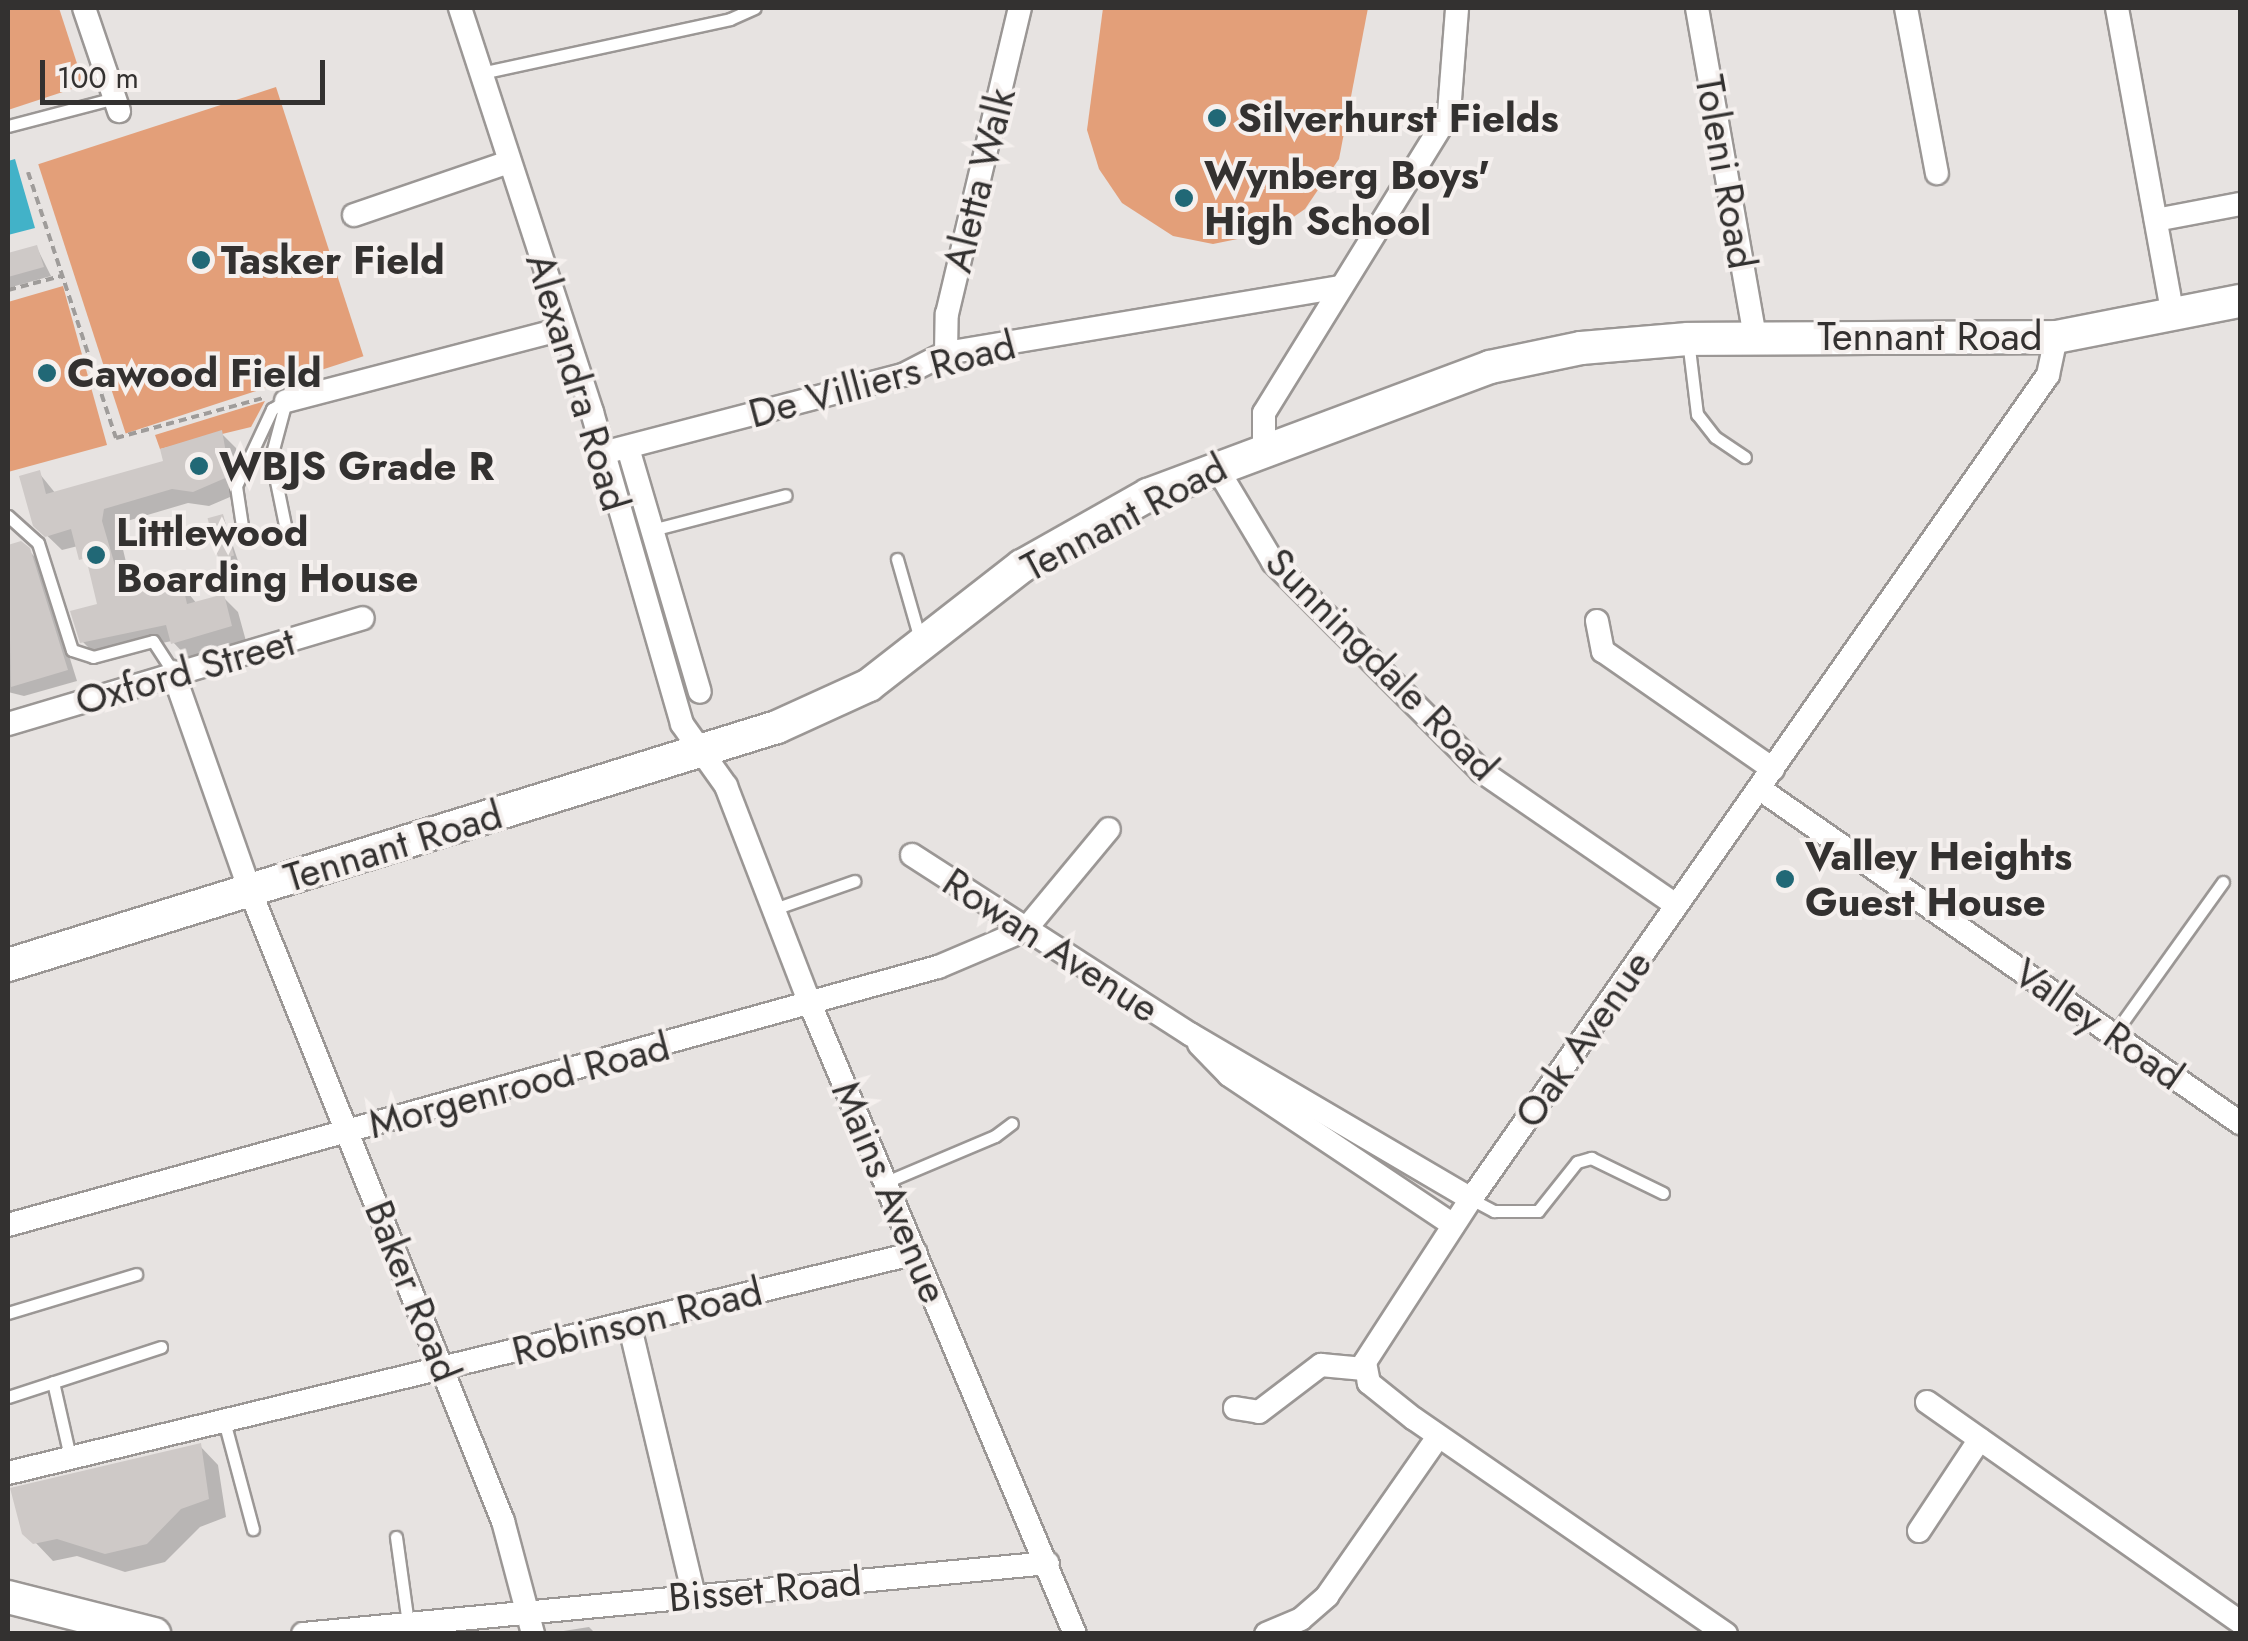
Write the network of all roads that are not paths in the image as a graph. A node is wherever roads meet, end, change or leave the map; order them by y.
1 (84, 8) edge
2 (460, 8) edge
3 (755, 8) edge
4 (1020, 8) edge
5 (1457, 8) edge
6 (1697, 8) edge
7 (1906, 8) edge
8 (2117, 8) edge
9 (480, 73) junction
10 (117, 105) joint
11 (8, 126) edge
12 (509, 162) junction
13 (1937, 173) dead end
14 (2240, 204) edge
15 (354, 215) dead end
16 (2156, 220) junction
17 (1341, 287) junction
18 (2240, 301) edge
19 (2173, 315) junction
20 (564, 329) junction
21 (1755, 337) junction
22 (2056, 338) junction
23 (1688, 339) junction
24 (946, 353) junction
25 (275, 399) junction
26 (1264, 447) junction
27 (628, 448) junction
28 (603, 454) junction
29 (1745, 457) dead end
30 (1215, 465) junction
31 (786, 496) dead end
32 (643, 499) junction
33 (617, 507) junction
34 (8, 516) edge
35 (652, 530) junction
36 (625, 538) junction
37 (897, 559) dead end
38 (364, 618) dead end
39 (1597, 622) dead end
40 (683, 632) junction
41 (656, 641) junction
42 (922, 648) junction
43 (174, 672) junction
44 (700, 692) dead end
45 (8, 724) edge
46 (701, 754) junction
47 (1774, 769) junction
48 (1760, 789) junction
49 (1109, 829) dead end
50 (912, 855) dead end
51 (854, 881) dead end
52 (2223, 882) dead end
53 (249, 888) junction
54 (1676, 906) junction
55 (777, 908) junction
56 (1025, 930) junction
57 (8, 965) edge
58 (811, 1006) junction
59 (1190, 1034) junction
60 (2114, 1034) junction
61 (1012, 1122) dead end
62 (2240, 1122) edge
63 (350, 1131) junction
64 (886, 1182) junction
65 (1663, 1193) dead end
66 (1471, 1199) junction
67 (8, 1225) edge
68 (1453, 1225) junction
69 (916, 1253) junction
70 (136, 1274) dead end
71 (8, 1313) edge
72 (629, 1323) junction
73 (161, 1347) dead end
74 (443, 1369) junction
75 (1364, 1369) junction
76 (53, 1382) junction
77 (8, 1396) edge
78 (1927, 1402) dead end
79 (1235, 1408) dead end
80 (224, 1422) junction
81 (1438, 1436) junction
82 (1980, 1439) junction
83 (70, 1457) junction
84 (8, 1473) edge
85 (253, 1529) dead end
86 (1919, 1531) dead end
87 (396, 1538) dead end
88 (1048, 1563) junction
89 (694, 1595) junction
90 (8, 1597) edge
91 (531, 1622) edge
92 (2240, 1622) edge
93 (408, 1623) junction
94 (86, 1624) edge
95 (154, 1634) edge
96 (303, 1634) edge
97 (1076, 1634) edge
98 (1266, 1634) edge
99 (1726, 1634) edge

1 - 10 street
2 - 9 street, Alexandra Road
3 - 9 lane
4 - 24 street, Aletta Walk
5 - 17 street
6 - 21 street, Toleni Road
7 - 13 street
8 - 16 street
9 - 12 street, Alexandra Road
10 - 11 lane
12 - 15 street
12 - 20 street, Alexandra Road
14 - 16 street
16 - 19 street
17 - 24 street, De Villiers Road
17 - 26 street
18 - 19 main road, Tennant Road
19 - 22 main road, Tennant Road
20 - 25 street
20 - 28 street, Alexandra Road
21 - 22 main road, Tennant Road
21 - 23 main road, Tennant Road
22 - 47 street, Oak Avenue
23 - 26 main road, Tennant Road
23 - 29 lane
24 - 27 street, De Villiers Road
25 - 25 lane
26 - 30 main road, Tennant Road
27 - 28 street, De Villiers Road
27 - 32 street
28 - 33 street, Alexandra Road
30 - 42 main road, Tennant Road
30 - 54 street, Sunningdale Road
31 - 35 lane
32 - 33 street
32 - 35 street
33 - 36 street, Alexandra Road
34 - 43 lane
35 - 36 street
35 - 40 street
36 - 41 street, Alexandra Road
37 - 42 lane
38 - 43 street, Oxford Street
39 - 47 street
40 - 41 street
40 - 44 street
41 - 46 street, Alexandra Road
42 - 46 main road, Tennant Road
43 - 45 street, Oxford Street
43 - 53 street, Baker Road
46 - 53 main road, Tennant Road
46 - 55 street, Mains Avenue
47 - 48 street, Oak Avenue
48 - 54 street, Oak Avenue
48 - 60 street, Valley Road
49 - 56 street
50 - 56 street, Rowan Avenue
51 - 55 lane
52 - 60 lane
53 - 57 main road, Tennant Road
53 - 63 street, Baker Road
54 - 66 street, Oak Avenue
55 - 58 street, Mains Avenue
56 - 58 street, Morgenrood Road
56 - 59 street, Rowan Avenue
58 - 63 street, Morgenrood Road
58 - 64 street, Mains Avenue
59 - 66 street, Rowan Avenue
59 - 68 street, Rowan Avenue
60 - 62 street, Valley Road
61 - 64 lane
63 - 67 street, Morgenrood Road
63 - 74 street, Baker Road
64 - 69 street, Mains Avenue
65 - 66 lane
66 - 68 street, Oak Avenue
68 - 75 street, Oak Avenue
69 - 72 street, Robinson Road
69 - 88 street, Mains Avenue
70 - 71 lane
72 - 74 street, Robinson Road
72 - 89 street
73 - 76 lane
74 - 80 street, Robinson Road
74 - 91 street, Baker Road
75 - 79 street
75 - 81 street
76 - 77 lane
76 - 83 lane
78 - 82 street
80 - 83 street, Robinson Road
80 - 85 lane
81 - 98 street
81 - 99 street
82 - 86 street
82 - 92 street
83 - 84 street, Robinson Road
87 - 93 lane
88 - 89 street, Bisset Road
88 - 97 street, Mains Avenue
89 - 91 street, Bisset Road
90 - 94 main road
91 - 93 street, Bisset Road
93 - 96 street, Bisset Road
94 - 95 main road

